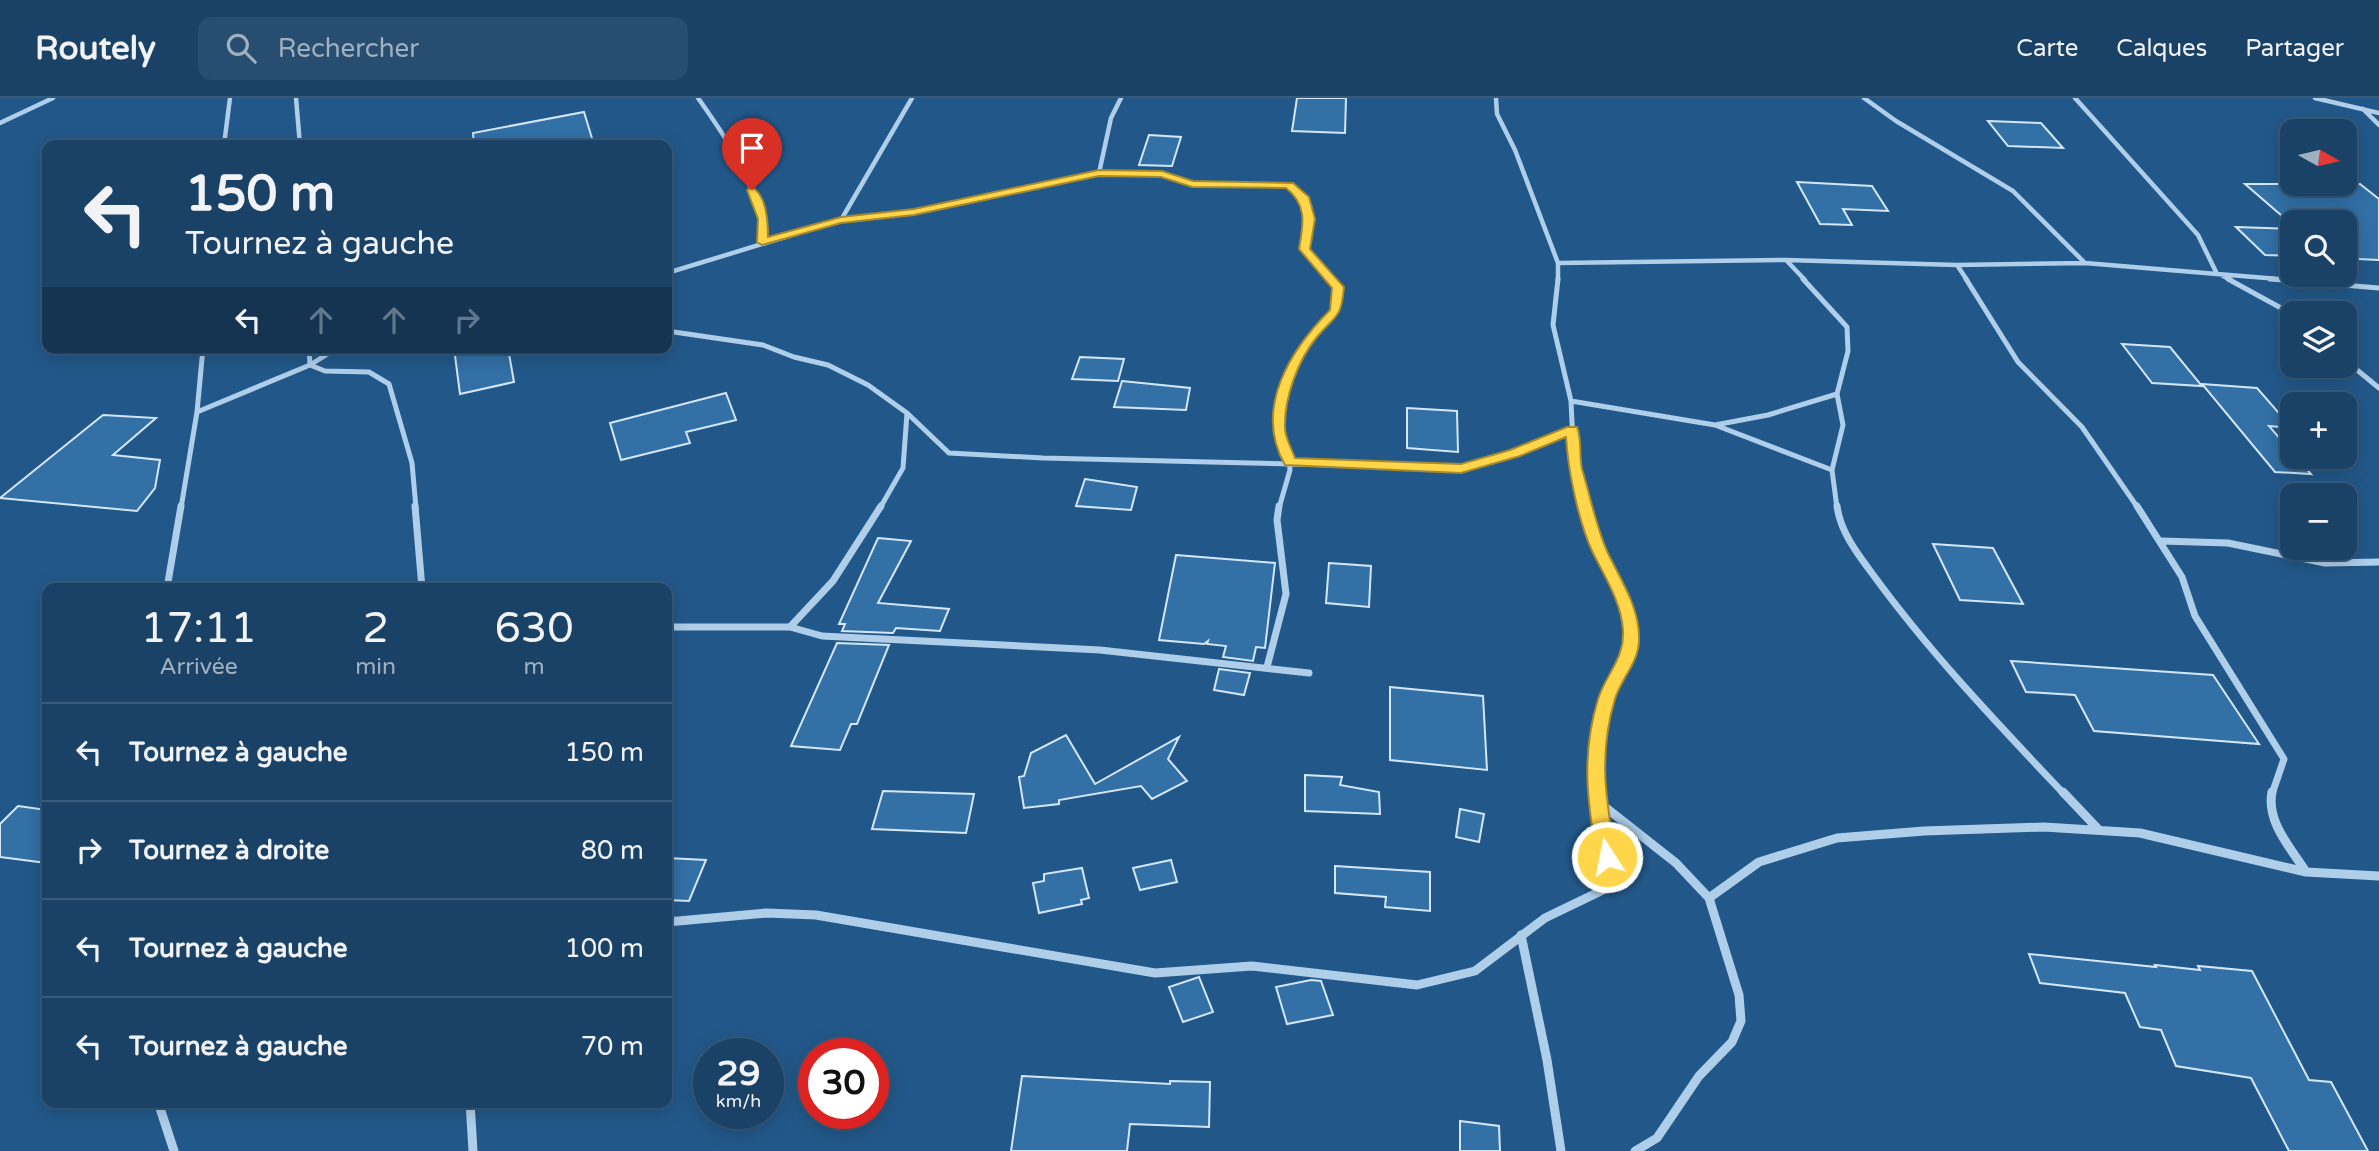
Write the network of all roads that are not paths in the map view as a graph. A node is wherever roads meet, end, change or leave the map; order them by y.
1 (53, 98) edge
2 (230, 98) edge
3 (296, 98) edge
4 (698, 98) edge
5 (710, 98) edge
6 (912, 98) edge
7 (1121, 98) edge
8 (1496, 98) edge
9 (1864, 98) edge
10 (2076, 98) edge
11 (2315, 98) edge
12 (703, 104) junction
13 (2362, 109) junction
14 (2379, 113) edge
15 (0, 123) edge
16 (2379, 125) edge
17 (226, 140) edge
18 (300, 140) edge
19 (1099, 173) junction
20 (841, 220) junction
21 (762, 242) junction
22 (1786, 260) junction
23 (1558, 263) junction
24 (2085, 263) junction
25 (1957, 265) junction
26 (672, 271) edge
27 (2217, 274) junction
28 (2379, 288) edge
29 (2280, 308) edge
30 (672, 332) edge
31 (202, 354) edge
32 (309, 354) edge
33 (327, 354) edge
34 (310, 365) junction
35 (2357, 369) edge
36 (2379, 388) edge
37 (1836, 394) junction
38 (1571, 401) junction
39 (197, 412) junction
40 (907, 413) junction
41 (1715, 425) junction
42 (1572, 430) junction
43 (1290, 462) junction
44 (1832, 470) junction
45 (2161, 541) junction
46 (2379, 562) edge
47 (168, 583) edge
48 (422, 583) edge
49 (672, 627) edge
50 (790, 628) junction
51 (1267, 667) junction
52 (1309, 673) dead end
53 (1597, 800) junction
54 (2099, 830) junction
55 (2306, 872) junction
56 (2378, 877) edge
57 (1709, 898) junction
58 (672, 922) edge
59 (1521, 935) junction
60 (160, 1108) edge
61 (470, 1108) edge
62 (174, 1151) edge
63 (473, 1151) edge
64 (1561, 1151) edge
65 (1635, 1151) edge

1 - 15 street
2 - 17 street
3 - 18 street
4 - 12 street
5 - 12 street
6 - 20 street
7 - 19 street
8 - 23 street
9 - 24 street
10 - 27 street
11 - 13 street
12 - 21 street
13 - 14 street
13 - 16 street
19 - 20 street
19 - 43 street
20 - 21 street
21 - 26 street
22 - 23 street
22 - 25 street
22 - 37 street
23 - 38 street
24 - 25 street
24 - 27 street
25 - 45 street
27 - 28 street
27 - 29 street
30 - 40 street
31 - 39 street
32 - 34 street
33 - 34 street
34 - 39 street
34 - 48 street
35 - 36 street
37 - 41 street
37 - 44 street
38 - 41 street
38 - 42 street
39 - 47 street
40 - 43 street
40 - 50 street
41 - 44 street
42 - 43 street
42 - 53 street
43 - 51 street
44 - 54 street
45 - 46 street
45 - 55 street
49 - 50 street
50 - 51 street
51 - 52 street
53 - 57 street
53 - 59 street
54 - 55 street
54 - 57 street
55 - 56 street
57 - 65 street
58 - 59 street
59 - 64 street
60 - 62 street
61 - 63 street

